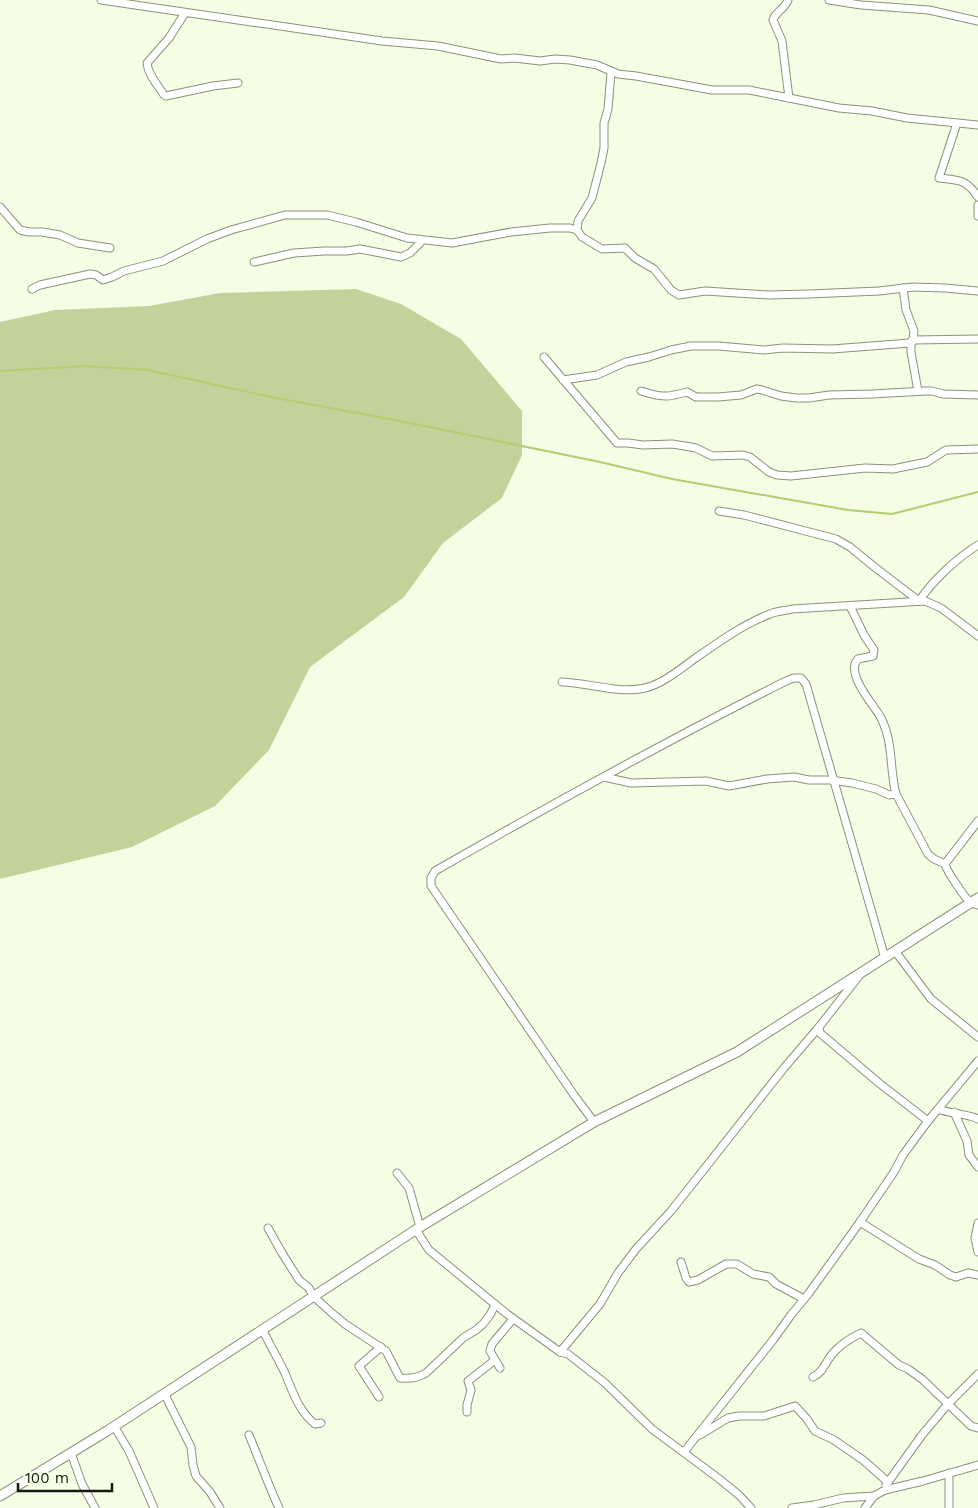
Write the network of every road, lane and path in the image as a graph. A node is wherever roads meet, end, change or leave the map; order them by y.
1 (101, 0) edge
2 (788, 0) edge
3 (829, 0) edge
4 (185, 13) junction
5 (978, 21) edge
6 (611, 72) junction
7 (238, 83) dead end
8 (789, 98) junction
9 (957, 123) junction
10 (978, 125) edge
11 (978, 197) edge
12 (978, 205) edge
13 (0, 208) edge
14 (978, 216) edge
15 (577, 230) junction
16 (422, 240) junction
17 (110, 248) dead end
18 (254, 262) dead end
19 (903, 288) junction
20 (32, 289) dead end
21 (978, 291) edge
22 (978, 339) edge
23 (913, 340) junction
24 (544, 357) dead end
25 (563, 380) junction
26 (641, 391) dead end
27 (918, 391) junction
28 (978, 395) edge
29 (978, 449) edge
30 (720, 511) dead end
31 (978, 545) edge
32 (919, 600) junction
33 (850, 606) junction
34 (978, 636) edge
35 (562, 682) dead end
36 (604, 777) junction
37 (833, 780) junction
38 (896, 794) junction
39 (978, 821) edge
40 (945, 864) junction
41 (976, 902) edge
42 (895, 952) junction
43 (885, 958) junction
44 (861, 973) junction
45 (819, 1027) junction
46 (978, 1037) edge
47 (978, 1061) edge
48 (938, 1109) junction
49 (954, 1112) junction
50 (978, 1119) edge
51 (928, 1121) junction
52 (594, 1122) junction
53 (978, 1167) edge
54 (397, 1173) dead end
55 (860, 1222) junction
56 (978, 1223) edge
57 (268, 1228) dead end
58 (418, 1229) junction
59 (978, 1252) edge
60 (681, 1262) dead end
61 (978, 1275) edge
62 (313, 1296) junction
63 (804, 1299) junction
64 (495, 1305) junction
65 (514, 1319) junction
66 (262, 1329) junction
67 (381, 1347) junction
68 (560, 1352) junction
69 (495, 1360) junction
70 (500, 1368) dead end
71 (978, 1374) edge
72 (813, 1377) dead end
73 (164, 1393) junction
74 (379, 1397) dead end
75 (948, 1404) junction
76 (467, 1412) dead end
77 (320, 1423) dead end
78 (114, 1426) junction
79 (978, 1428) edge
80 (249, 1435) dead end
81 (696, 1437) junction
82 (684, 1452) junction
83 (70, 1453) junction
84 (978, 1465) edge
85 (950, 1473) junction
86 (888, 1482) junction
87 (885, 1490) junction
88 (0, 1496) edge
89 (874, 1496) junction
90 (95, 1508) edge
91 (154, 1508) edge
92 (220, 1508) edge
93 (279, 1508) edge
94 (751, 1508) edge
95 (792, 1508) edge
96 (865, 1508) edge
97 (949, 1508) edge

1 - 4 street
2 - 8 street
3 - 5 street
4 - 6 street
4 - 7 street
6 - 8 street
6 - 15 street
8 - 9 street
9 - 10 street
9 - 11 street
12 - 14 street
13 - 17 street
15 - 16 street
15 - 19 street
16 - 18 street
16 - 20 street
19 - 21 street
19 - 23 street
22 - 23 street
23 - 25 street
23 - 27 street
24 - 25 street
25 - 29 street
26 - 27 street
27 - 28 street
30 - 32 street
31 - 32 street
32 - 33 street
32 - 34 street
33 - 35 street
33 - 38 street
36 - 37 street
36 - 37 street
36 - 52 street
37 - 38 street
37 - 43 street
38 - 40 street
39 - 40 street
40 - 41 street
41 - 42 street
42 - 43 street
42 - 46 street
43 - 44 street
44 - 45 street
44 - 52 street
45 - 51 street
45 - 68 street
47 - 48 street
48 - 49 street
48 - 51 street
49 - 50 street
49 - 53 street
51 - 55 street
52 - 58 street
54 - 58 street
55 - 61 street
55 - 63 street
56 - 59 street
57 - 62 street
58 - 62 street
58 - 64 street
60 - 63 street
62 - 66 street
62 - 67 street
63 - 81 street
64 - 65 street
64 - 67 street
65 - 68 street
65 - 69 street
66 - 73 street
66 - 77 street
67 - 74 street
68 - 82 street
69 - 70 street
69 - 76 street
71 - 75 street
72 - 75 street
73 - 78 street
73 - 92 street
75 - 79 street
75 - 86 street
78 - 83 street
78 - 91 street
80 - 93 street
81 - 82 street
81 - 86 street
82 - 94 street
83 - 88 street
83 - 90 street
84 - 85 street
85 - 87 street
85 - 97 street
86 - 87 street
87 - 89 street
89 - 95 street
89 - 96 street

